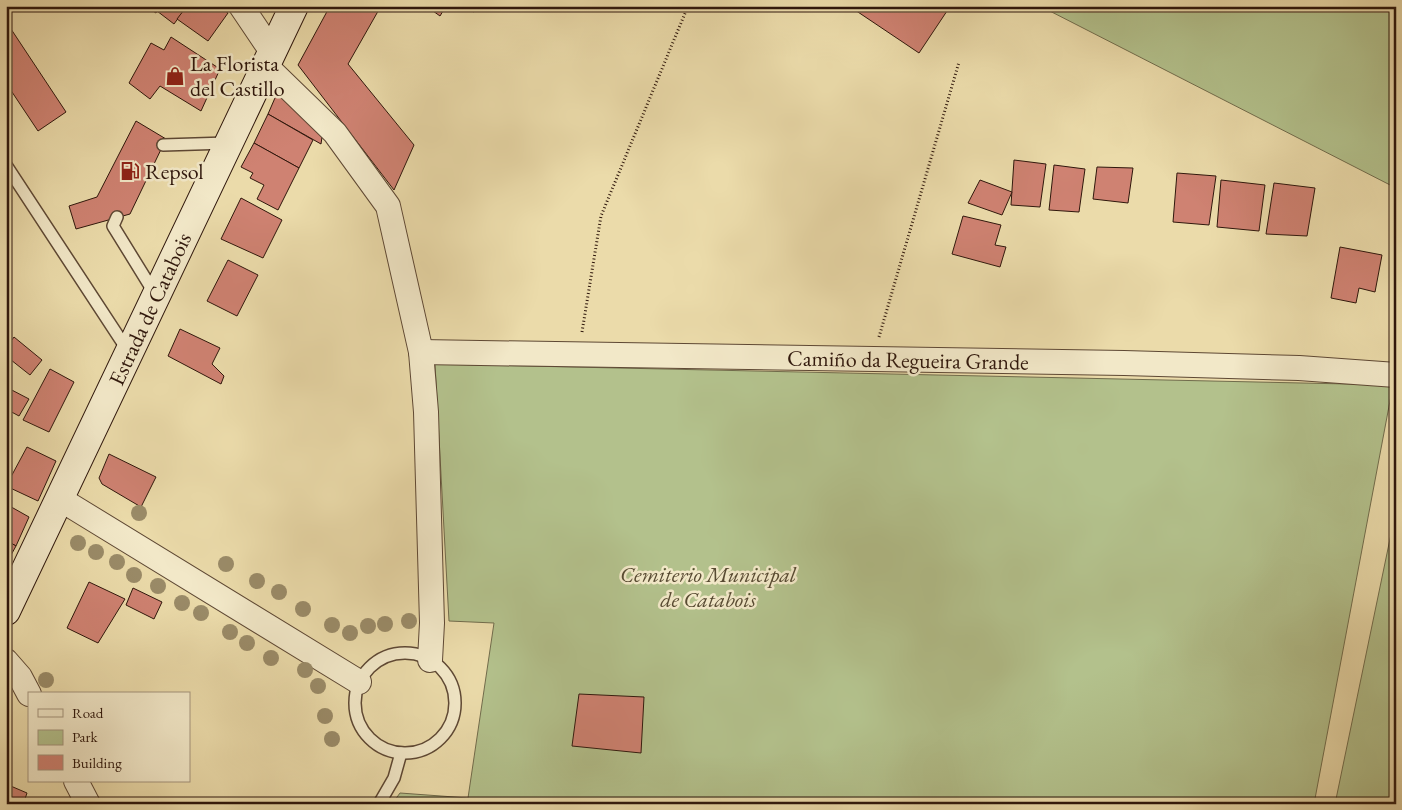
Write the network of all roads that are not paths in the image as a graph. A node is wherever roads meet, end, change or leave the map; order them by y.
1 (241, 6) edge
2 (294, 6) edge
3 (269, 59) junction
4 (229, 143) junction
5 (163, 145) dead end
6 (6, 164) edge
7 (117, 217) dead end
8 (156, 296) junction
9 (129, 352) junction
10 (421, 352) junction
11 (1396, 374) edge
12 (60, 498) junction
13 (6, 611) edge
14 (430, 660) junction
15 (6, 661) edge
16 (359, 682) junction
17 (28, 692) edge
18 (401, 753) junction
19 (77, 782) edge
20 (88, 804) edge
21 (379, 804) edge

1 - 3 street
2 - 3 main road, Estrada de Catabois
3 - 4 main road, Estrada de Catabois
3 - 10 street
4 - 5 lane
4 - 8 main road, Estrada de Catabois
6 - 9 lane
7 - 8 lane
8 - 9 main road, Estrada de Catabois
9 - 12 main road, Estrada de Catabois
10 - 11 street, Camiño da Regueira Grande
10 - 14 street
12 - 13 main road, Estrada de Catabois
12 - 16 street
14 - 16 lane
14 - 18 lane
15 - 17 street
16 - 18 lane
18 - 21 lane
19 - 20 street

